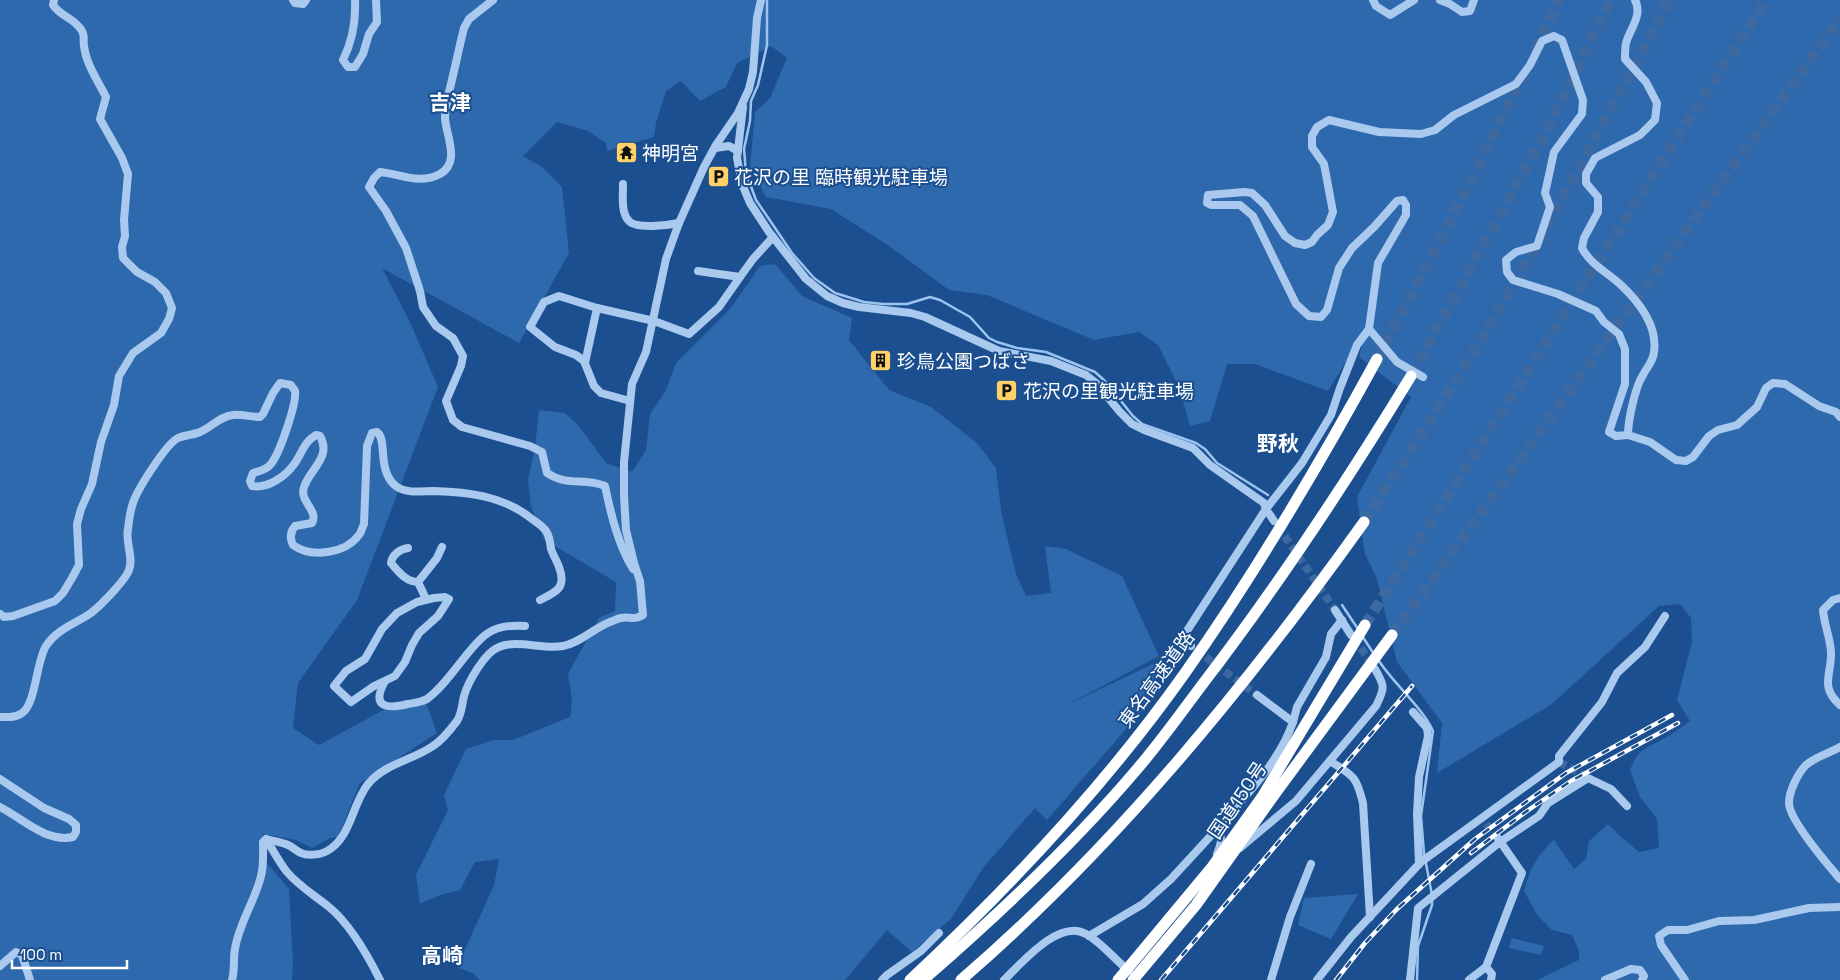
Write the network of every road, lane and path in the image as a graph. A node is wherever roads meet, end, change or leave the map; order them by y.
1 (54, 0) edge
2 (293, 0) edge
3 (306, 0) edge
4 (355, 0) edge
5 (376, 0) edge
6 (493, 0) edge
7 (761, 0) edge
8 (1373, 0) edge
9 (1414, 0) edge
10 (1440, 0) edge
11 (1474, 0) edge
12 (1635, 0) edge
13 (744, 102) junction
14 (714, 148) junction
15 (738, 152) junction
16 (748, 154) dead end
17 (623, 184) dead end
18 (679, 223) junction
19 (773, 237) junction
20 (698, 271) dead end
21 (740, 277) junction
22 (597, 308) junction
23 (654, 321) junction
24 (1369, 329) junction
25 (1377, 359) tunnel mouth
26 (585, 363) junction
27 (1411, 376) tunnel mouth
28 (1423, 377) dead end
29 (630, 402) junction
30 (1840, 417) edge
31 (1628, 435) junction
32 (1266, 509) junction
33 (1274, 521) tunnel mouth
34 (1364, 522) tunnel mouth
35 (442, 547) dead end
36 (408, 548) dead end
37 (640, 581) junction
38 (418, 582) junction
39 (1840, 598) edge
40 (426, 599) junction
41 (540, 600) dead end
42 (1335, 610) tunnel mouth
43 (0, 614) edge
44 (1665, 616) dead end
45 (1342, 620) junction
46 (1365, 625) tunnel mouth
47 (525, 626) dead end
48 (1352, 635) tunnel mouth
49 (1392, 635) tunnel mouth
50 (1191, 646) dead end
51 (1375, 669) tunnel mouth
52 (384, 683) junction
53 (1257, 695) tunnel mouth
54 (1840, 705) edge
55 (1413, 712) dead end
56 (0, 718) edge
57 (1293, 722) junction
58 (1840, 746) edge
59 (1330, 760) junction
60 (0, 779) edge
61 (1627, 806) dead end
62 (0, 807) edge
63 (1481, 817) junction
64 (1486, 824) tunnel mouth
65 (1218, 828) junction
66 (266, 839) junction
67 (1498, 839) junction
68 (1232, 855) junction
69 (1311, 864) dead end
70 (1419, 864) junction
71 (1212, 867) junction
72 (1840, 879) edge
73 (1840, 907) edge
74 (1370, 917) junction
75 (939, 934) dead end
76 (1089, 936) junction
77 (0, 966) edge
78 (1486, 967) junction
79 (1134, 977) edge
80 (887, 978) edge
81 (30, 980) edge
82 (232, 980) edge
83 (380, 980) edge
84 (910, 980) edge
85 (923, 980) edge
86 (961, 980) edge
87 (1004, 980) edge
88 (1118, 980) edge
89 (1271, 980) edge
90 (1316, 980) edge
91 (1410, 980) edge
92 (1469, 980) edge
93 (1492, 980) edge
94 (1605, 980) edge
95 (1642, 980) edge
96 (1685, 980) edge

1 - 43 street
2 - 3 street
4 - 5 street
6 - 37 street
7 - 13 street
8 - 9 street
10 - 11 street
12 - 31 street
13 - 14 street
13 - 15 street
14 - 15 street
14 - 18 street
15 - 16 street
15 - 19 street
17 - 18 street
18 - 23 street
19 - 21 street
19 - 32 street
20 - 21 street
21 - 23 street
22 - 23 street
22 - 26 street
22 - 26 street
23 - 29 street
24 - 28 street
24 - 31 street
24 - 32 street
25 - 84 highway, 東名高速道路
26 - 29 street
27 - 85 highway, 東名高速道路
29 - 37 street
30 - 31 street
32 - 33 street
32 - 50 street
34 - 86 highway
35 - 38 street
36 - 38 street
37 - 66 street
38 - 40 street
39 - 54 street
40 - 52 street
40 - 52 street
41 - 56 street
42 - 45 street
44 - 63 street
45 - 48 street
45 - 57 street
46 - 71 highway, 国道150号
47 - 52 street
49 - 68 highway, 国道150号
51 - 59 street
53 - 57 street
55 - 70 street
57 - 65 street
58 - 72 street
59 - 68 street
59 - 74 street
60 - 62 street
61 - 67 street
63 - 64 street
63 - 70 street
65 - 71 street
65 - 76 street
66 - 82 street
66 - 83 street
67 - 78 street
67 - 91 street
68 - 79 highway, 国道150号
69 - 89 street
70 - 74 street
71 - 79 highway, 国道150号
73 - 96 street
74 - 90 street
75 - 80 street
76 - 79 street
76 - 87 street
77 - 81 street
78 - 92 street
78 - 93 street
79 - 88 highway, 国道150号
94 - 95 street

